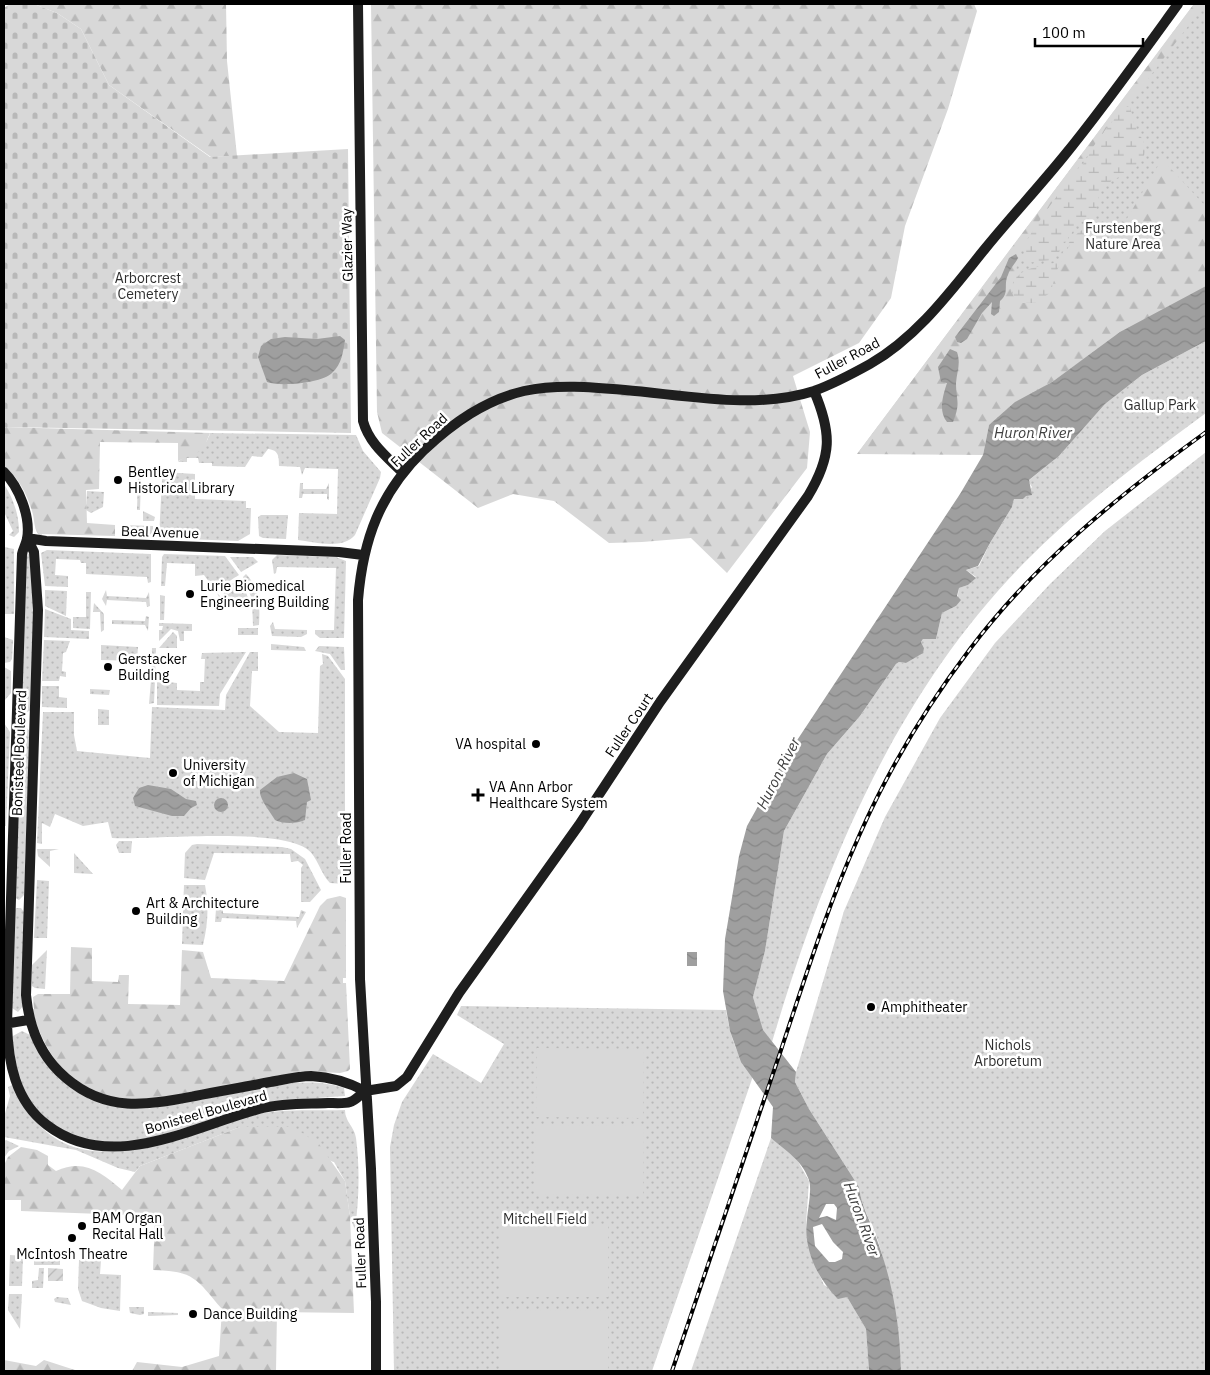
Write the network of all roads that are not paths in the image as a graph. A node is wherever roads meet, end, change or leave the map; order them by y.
1 (358, 4) edge
2 (1178, 4) edge
3 (814, 391) junction
4 (4, 472) edge
5 (402, 472) junction
6 (27, 538) junction
7 (363, 555) junction
8 (28, 1020) junction
9 (5, 1024) edge
10 (365, 1091) junction
11 (376, 1371) edge

1 - 5 street, Glazier Way
2 - 3 street, Fuller Road
3 - 5 street, Fuller Road
3 - 10 street, Fuller Court
4 - 6 street
5 - 7 street, Fuller Road
6 - 7 street, Beal Avenue
6 - 8 street, Bonisteel Boulevard
6 - 9 street, Bonisteel Boulevard
7 - 10 street, Fuller Road
8 - 9 street
8 - 10 street, Bonisteel Boulevard
9 - 10 street, Bonisteel Boulevard
10 - 11 street, Fuller Road

